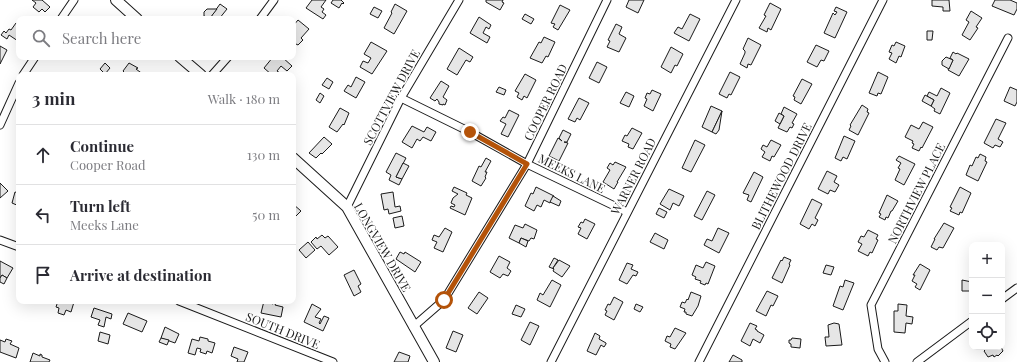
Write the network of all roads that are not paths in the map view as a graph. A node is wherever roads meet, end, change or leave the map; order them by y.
1 (74, 0) edge
2 (116, 0) edge
3 (274, 0) edge
4 (459, 0) edge
5 (607, 0) edge
6 (736, 0) edge
7 (883, 0) edge
8 (63, 16) edge
9 (134, 16) edge
10 (262, 16) edge
11 (1008, 38) dead end
12 (33, 60) edge
13 (184, 60) edge
14 (225, 60) edge
15 (25, 72) edge
16 (198, 72) edge
17 (215, 72) edge
18 (16, 90) edge
19 (401, 98) junction
20 (0, 125) edge
21 (296, 161) edge
22 (527, 164) junction
23 (347, 207) junction
24 (627, 212) junction
25 (0, 240) edge
26 (16, 246) edge
27 (1017, 288) edge
28 (1005, 297) edge
29 (187, 304) edge
30 (969, 323) edge
31 (413, 327) junction
32 (333, 362) edge
33 (434, 362) edge
34 (551, 362) edge
35 (699, 362) edge
36 (885, 362) edge
37 (916, 362) edge

1 - 8 street
2 - 9 street
3 - 10 street
4 - 19 street, SCOTTVIEW DRIVE
5 - 22 street, COOPER ROAD
6 - 24 street, WARNER ROAD
7 - 35 street, BLITHEWOOD DRIVE
11 - 36 street, NORTHVIEW PLACE
12 - 15 street
13 - 16 street
14 - 17 street
18 - 20 street
19 - 22 street, MEEKS LANE
19 - 23 street, SCOTTVIEW DRIVE
21 - 23 street, LONGVIEW DRIVE
22 - 24 street, MEEKS LANE
22 - 31 street, COOPER ROAD
23 - 31 street, LONGVIEW DRIVE
24 - 34 street, WARNER ROAD
25 - 26 street
27 - 28 street
29 - 32 street, SOUTH DRIVE
30 - 37 street
31 - 33 street, LONGVIEW DRIVE

